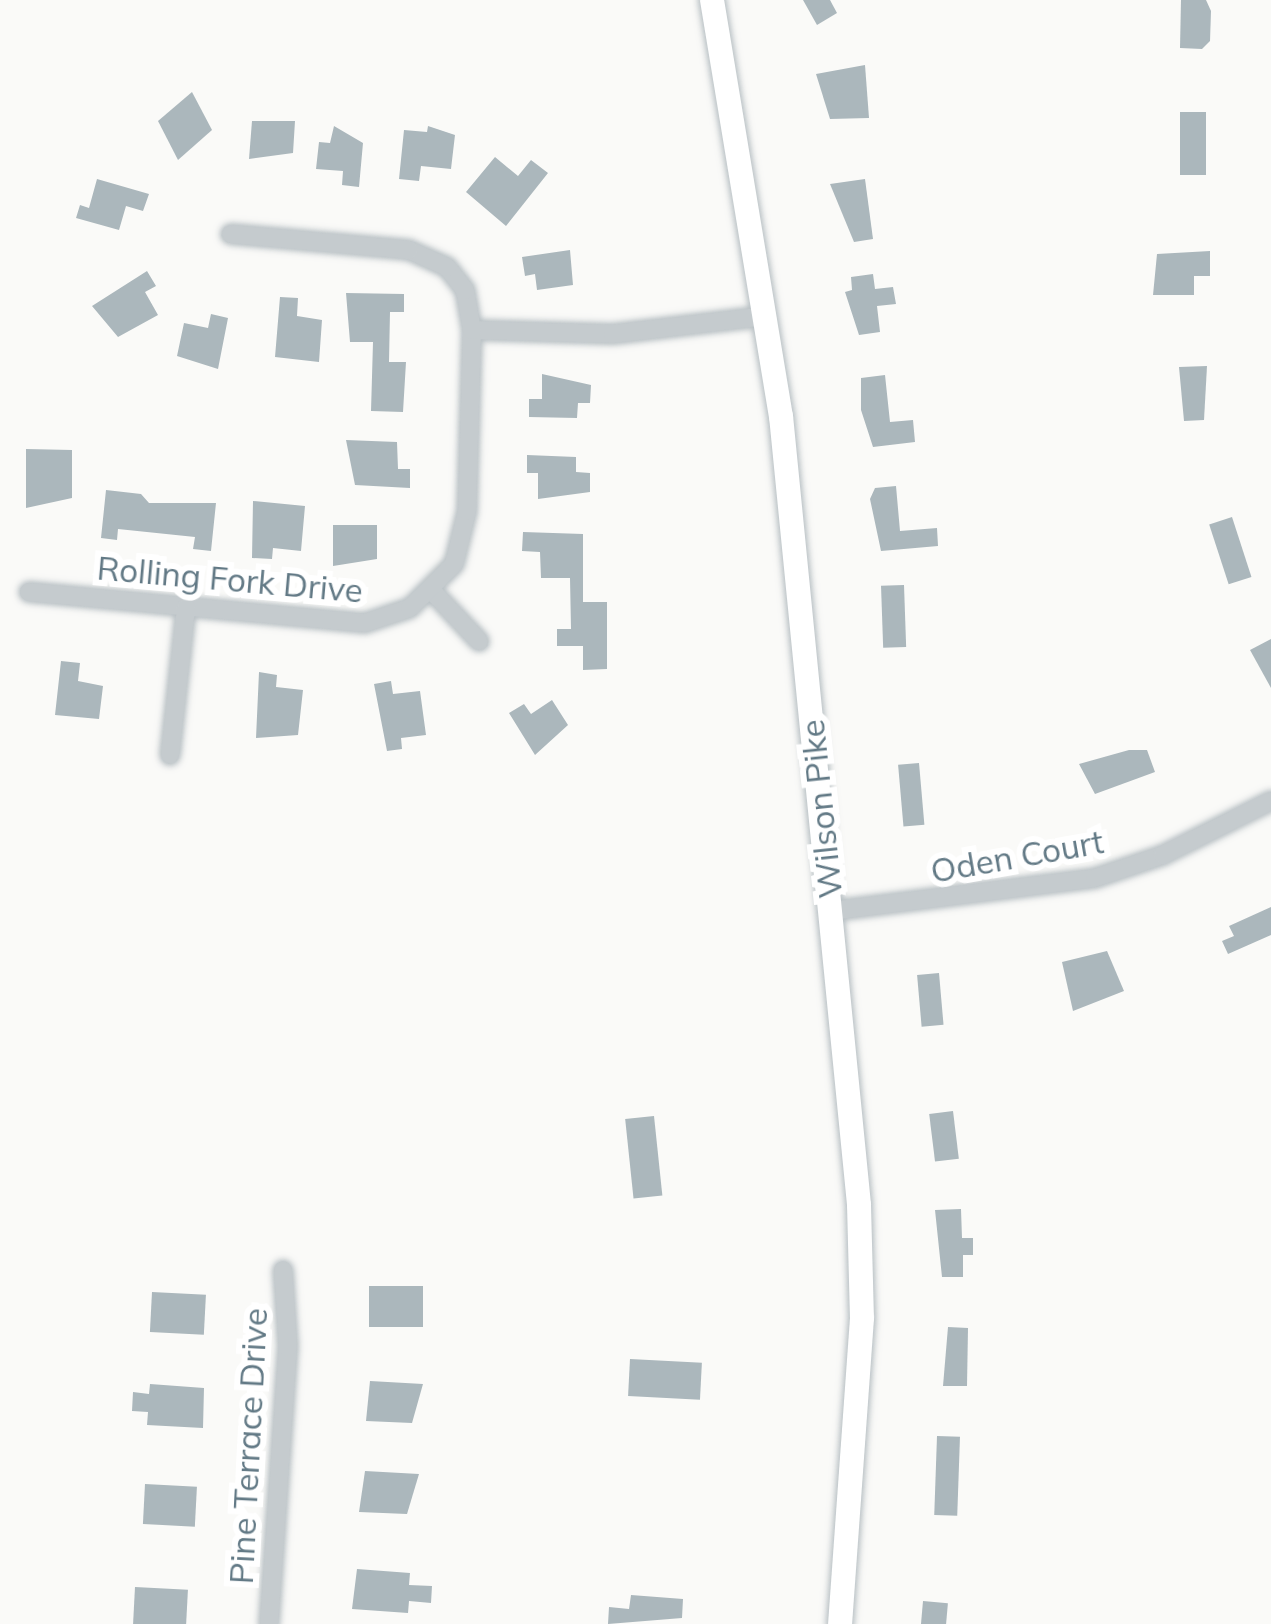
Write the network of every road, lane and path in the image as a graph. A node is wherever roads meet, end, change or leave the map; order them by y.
1 (712, 0) edge
2 (232, 234) dead end
3 (766, 316) junction
4 (472, 329) junction
5 (432, 591) junction
6 (29, 592) dead end
7 (187, 608) junction
8 (478, 640) dead end
9 (170, 754) dead end
10 (1271, 801) edge
11 (831, 910) junction
12 (284, 1270) dead end
13 (269, 1624) edge
14 (840, 1624) edge

1 - 3 main road, Wilson Pike
2 - 4 street
3 - 4 street
3 - 11 main road, Wilson Pike
4 - 5 street
5 - 7 street, Rolling Fork Drive
5 - 8 street
6 - 7 street, Rolling Fork Drive
7 - 9 street
10 - 11 street, Oden Court
11 - 14 main road, Wilson Pike
12 - 13 street, Pine Terrace Drive

